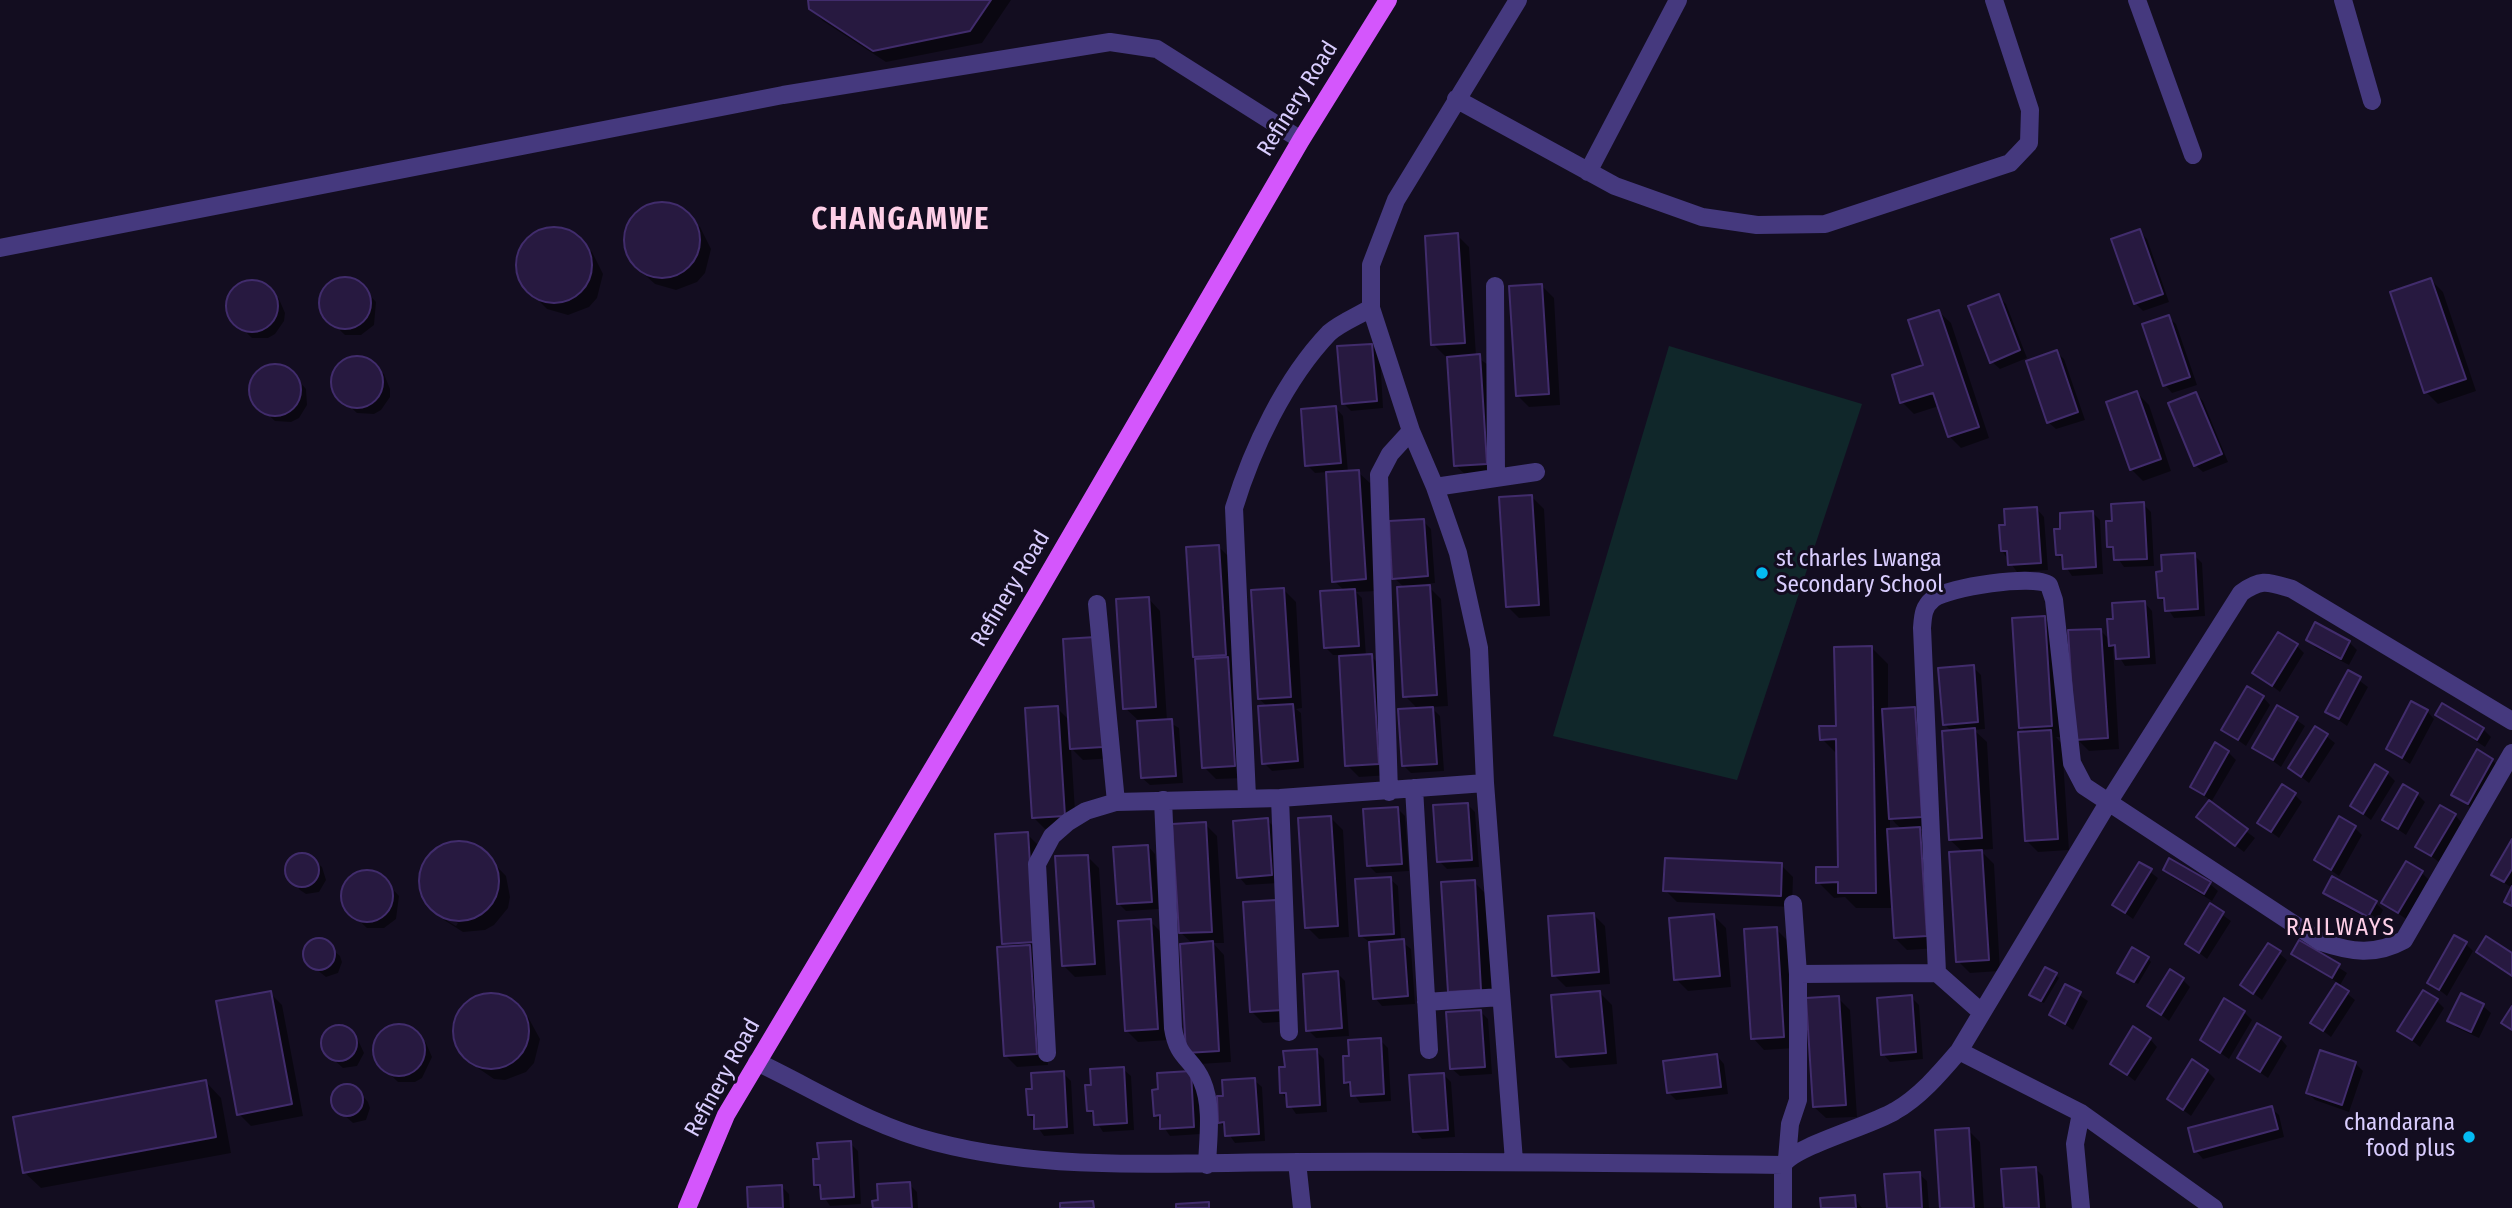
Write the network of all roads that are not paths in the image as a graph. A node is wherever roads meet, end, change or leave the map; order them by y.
1 (1388, 0) edge
2 (1518, 0) edge
3 (1678, 0) edge
4 (1994, 0) edge
5 (2137, 0) edge
6 (2343, 0) edge
7 (1456, 99) junction
8 (2372, 101) dead end
9 (1301, 140) junction
10 (2193, 155) dead end
11 (1588, 172) junction
12 (0, 248) edge
13 (1495, 286) dead end
14 (1371, 308) junction
15 (1411, 431) junction
16 (1536, 472) dead end
17 (1496, 476) junction
18 (1435, 487) junction
19 (1097, 604) dead end
20 (2512, 722) edge
21 (2512, 753) edge
22 (1485, 783) junction
23 (1414, 788) junction
24 (1389, 792) junction
25 (1247, 797) junction
26 (1280, 798) junction
27 (1163, 800) junction
28 (1116, 802) junction
29 (2108, 803) junction
30 (1793, 904) dead end
31 (1937, 973) junction
32 (1798, 974) junction
33 (1501, 997) junction
34 (1426, 1002) junction
35 (1980, 1011) junction
36 (1290, 1031) dead end
37 (1429, 1050) dead end
38 (1959, 1051) junction
39 (1047, 1053) dead end
40 (757, 1062) junction
41 (2081, 1113) junction
42 (1514, 1161) junction
43 (1297, 1162) junction
44 (1785, 1162) junction
45 (1207, 1165) junction
46 (687, 1208) edge
47 (1302, 1208) edge
48 (1783, 1208) edge
49 (2081, 1208) edge
50 (2214, 1208) edge

1 - 9 main road, Refinery Road
2 - 7 street
3 - 11 street
4 - 11 street
5 - 10 street
6 - 8 street
7 - 11 street
7 - 14 street
9 - 12 street
9 - 40 main road, Refinery Road
13 - 17 street
14 - 15 street
14 - 25 street
15 - 18 street
15 - 24 street
16 - 17 street
17 - 18 street
18 - 22 street
19 - 28 street
20 - 29 street
21 - 29 street
22 - 23 street
22 - 33 street
23 - 24 street
23 - 34 street
24 - 26 street
25 - 26 street
25 - 27 street
26 - 36 street
27 - 28 street
27 - 45 street
28 - 39 street
29 - 31 street
29 - 35 street
30 - 32 street
31 - 32 street
31 - 35 street
32 - 44 street
33 - 34 street
33 - 42 street
34 - 37 street
35 - 38 street
38 - 41 street
38 - 44 street
40 - 45 street
40 - 46 main road, Refinery Road
41 - 49 street
41 - 50 street
42 - 43 street
42 - 44 street
43 - 45 street
43 - 47 street
44 - 48 street

